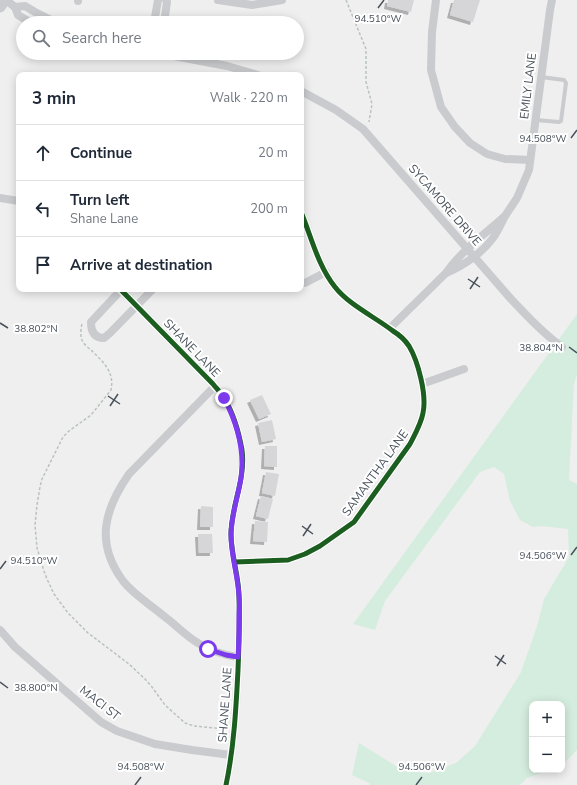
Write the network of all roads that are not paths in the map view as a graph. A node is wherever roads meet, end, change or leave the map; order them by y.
1 (6, 0) edge
2 (158, 0) edge
3 (166, 0) edge
4 (218, 0) edge
5 (282, 0) edge
6 (436, 0) edge
7 (552, 0) edge
8 (0, 7) edge
9 (15, 7) junction
10 (20, 16) edge
11 (43, 16) edge
12 (155, 16) edge
13 (165, 16) edge
14 (187, 60) edge
15 (232, 71) edge
16 (541, 76) junction
17 (304, 93) edge
18 (536, 120) junction
19 (530, 160) junction
20 (0, 198) edge
21 (16, 201) edge
22 (505, 216) junction
23 (304, 220) edge
24 (468, 249) junction
25 (474, 256) junction
26 (326, 272) junction
27 (446, 274) junction
28 (304, 283) edge
29 (118, 292) edge
30 (124, 292) edge
31 (150, 292) edge
32 (137, 306) junction
33 (390, 328) junction
34 (562, 347) dead end
35 (464, 370) dead end
36 (422, 384) junction
37 (215, 386) junction
38 (234, 562) junction
39 (0, 630) edge
40 (238, 657) junction
41 (231, 755) junction
42 (226, 785) edge

1 - 8 street
1 - 9 street
2 - 12 street
3 - 13 street
4 - 5 street
6 - 19 street
7 - 16 street, EMILY LANE
9 - 10 street
9 - 11 street
14 - 15 street
16 - 18 street, EMILY LANE
16 - 18 lane
17 - 24 street, SYCAMORE DRIVE
18 - 19 street, EMILY LANE
19 - 22 street, EMILY LANE
20 - 21 street
22 - 24 street, EMILY LANE
22 - 25 street, EMILY LANE
23 - 26 street, SAMANTHA LANE
24 - 25 street, SYCAMORE DRIVE
24 - 27 street, EMILY LANE
25 - 27 street, EMILY LANE
25 - 34 street, SYCAMORE DRIVE
26 - 28 street
26 - 33 street, SAMANTHA LANE
27 - 33 street
29 - 32 street
30 - 32 street, SHANE LANE
31 - 32 street
32 - 37 street, SHANE LANE
33 - 36 street, SAMANTHA LANE
35 - 36 street
36 - 38 street, SAMANTHA LANE
37 - 38 street, SHANE LANE
37 - 40 street
38 - 40 street, SHANE LANE
39 - 41 street, MACI ST
40 - 41 street, SHANE LANE
41 - 42 street, SHANE LANE

